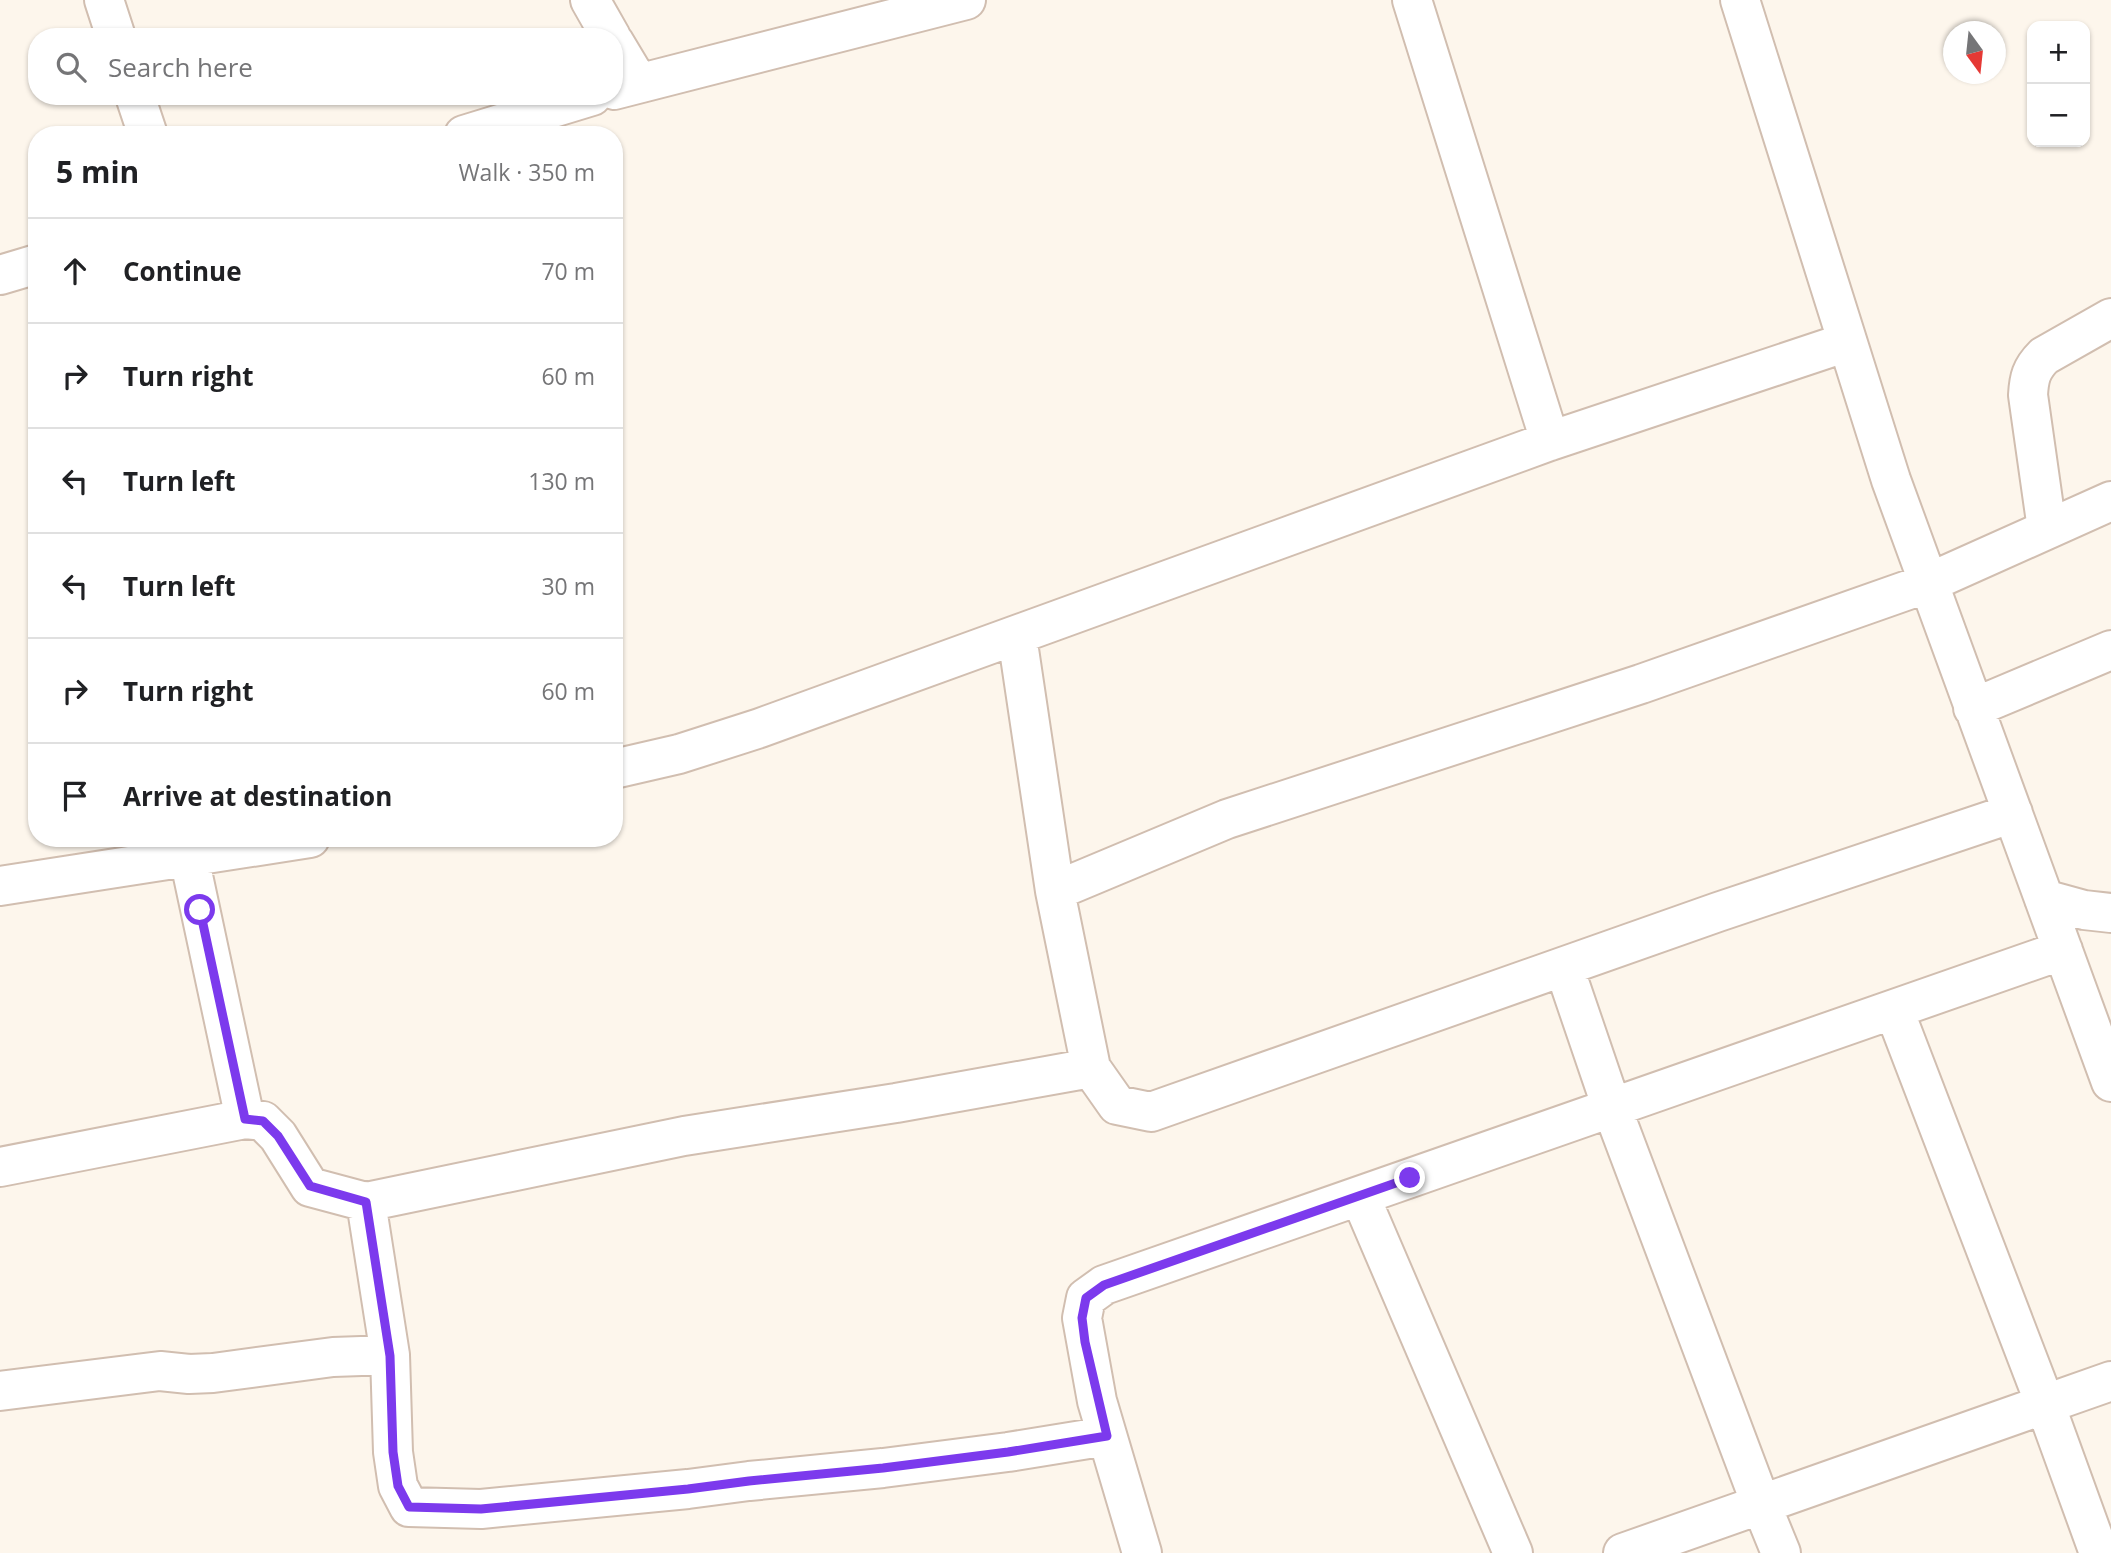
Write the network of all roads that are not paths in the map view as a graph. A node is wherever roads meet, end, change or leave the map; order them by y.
1 (104, 0) edge
2 (590, 0) edge
3 (965, 0) edge
4 (1412, 0) edge
5 (1740, 0) edge
6 (876, 10) edge
7 (113, 28) edge
8 (606, 28) edge
9 (626, 86) edge
10 (138, 105) edge
11 (562, 105) edge
12 (145, 126) edge
13 (494, 126) edge
14 (28, 267) edge
15 (0, 275) edge
16 (2111, 318) edge
17 (1847, 342) junction
18 (1550, 441) junction
19 (2111, 501) edge
20 (2047, 530) junction
21 (1928, 583) junction
22 (1017, 636) junction
23 (2111, 650) edge
24 (1973, 708) junction
25 (623, 767) edge
26 (2013, 813) junction
27 (253, 847) edge
28 (189, 857) junction
29 (0, 887) edge
30 (1055, 891) junction
31 (2044, 899) junction
32 (2111, 914) edge
33 (2063, 950) junction
34 (1564, 967) junction
35 (1894, 1010) junction
36 (1091, 1068) junction
37 (2111, 1082) edge
38 (1612, 1108) junction
39 (245, 1119) junction
40 (0, 1167) edge
41 (1360, 1196) junction
42 (366, 1202) junction
43 (390, 1356) junction
44 (2111, 1381) edge
45 (0, 1391) edge
46 (2045, 1404) junction
47 (1107, 1436) junction
48 (1761, 1504) junction
49 (1142, 1553) edge
50 (1513, 1553) edge
51 (1623, 1553) edge
52 (1781, 1553) edge
53 (2099, 1553) edge

1 - 7 street
2 - 8 street
3 - 6 street
4 - 18 street
5 - 17 street
6 - 9 street
10 - 12 street
11 - 13 street
14 - 15 street
16 - 20 street
17 - 18 street
17 - 21 street
18 - 22 street
19 - 20 street
20 - 21 street
21 - 24 street
21 - 30 street
22 - 25 street
22 - 30 street
23 - 24 street
24 - 26 street
26 - 31 street
26 - 34 street
27 - 28 street
28 - 29 street
28 - 39 street
30 - 36 street
31 - 32 street
31 - 33 street
33 - 35 street
33 - 37 street
34 - 36 street
34 - 38 street
35 - 38 street
35 - 46 street
36 - 42 street
38 - 41 street
38 - 48 street
39 - 40 street
39 - 42 street
41 - 47 street
41 - 50 street
42 - 43 street
43 - 45 street
43 - 47 street
44 - 46 street
46 - 48 street
46 - 53 street
47 - 49 street
48 - 51 street
48 - 52 street

